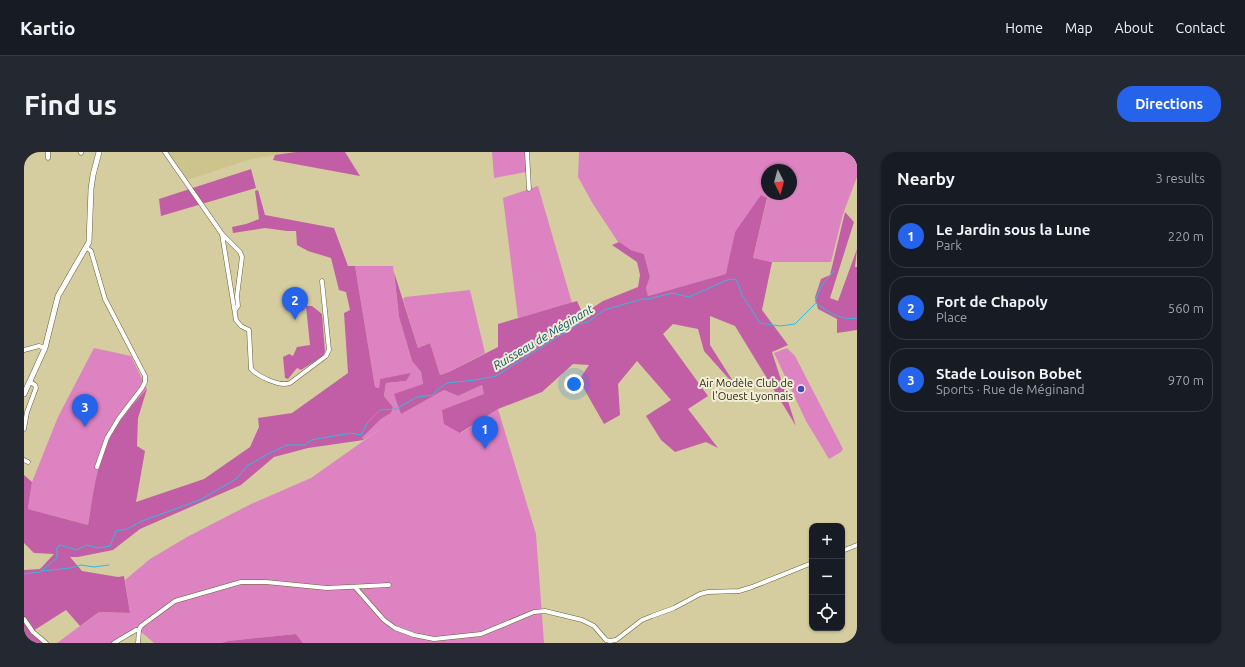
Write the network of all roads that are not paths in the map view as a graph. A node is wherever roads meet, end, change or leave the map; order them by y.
1 (48, 152) edge
2 (99, 152) edge
3 (165, 152) edge
4 (526, 152) edge
5 (48, 158) dead end
6 (529, 189) dead end
7 (222, 234) junction
8 (87, 248) junction
9 (322, 281) dead end
10 (235, 310) junction
11 (45, 348) junction
12 (24, 350) edge
13 (30, 382) junction
14 (24, 394) edge
15 (24, 429) edge
16 (97, 467) dead end
17 (857, 545) edge
18 (845, 550) edge
19 (809, 564) edge
20 (389, 585) dead end
21 (355, 587) junction
22 (24, 619) edge
23 (139, 630) junction
24 (46, 643) edge
25 (114, 643) edge
26 (138, 643) edge

1 - 5 street
2 - 8 street
3 - 7 street
4 - 6 street
7 - 10 street
7 - 10 street
8 - 11 street
8 - 16 street
9 - 10 street
11 - 12 street
11 - 13 street
13 - 14 street
13 - 15 street
17 - 18 street
19 - 21 street
20 - 21 street
21 - 23 street
22 - 24 street
23 - 25 street
23 - 26 street

